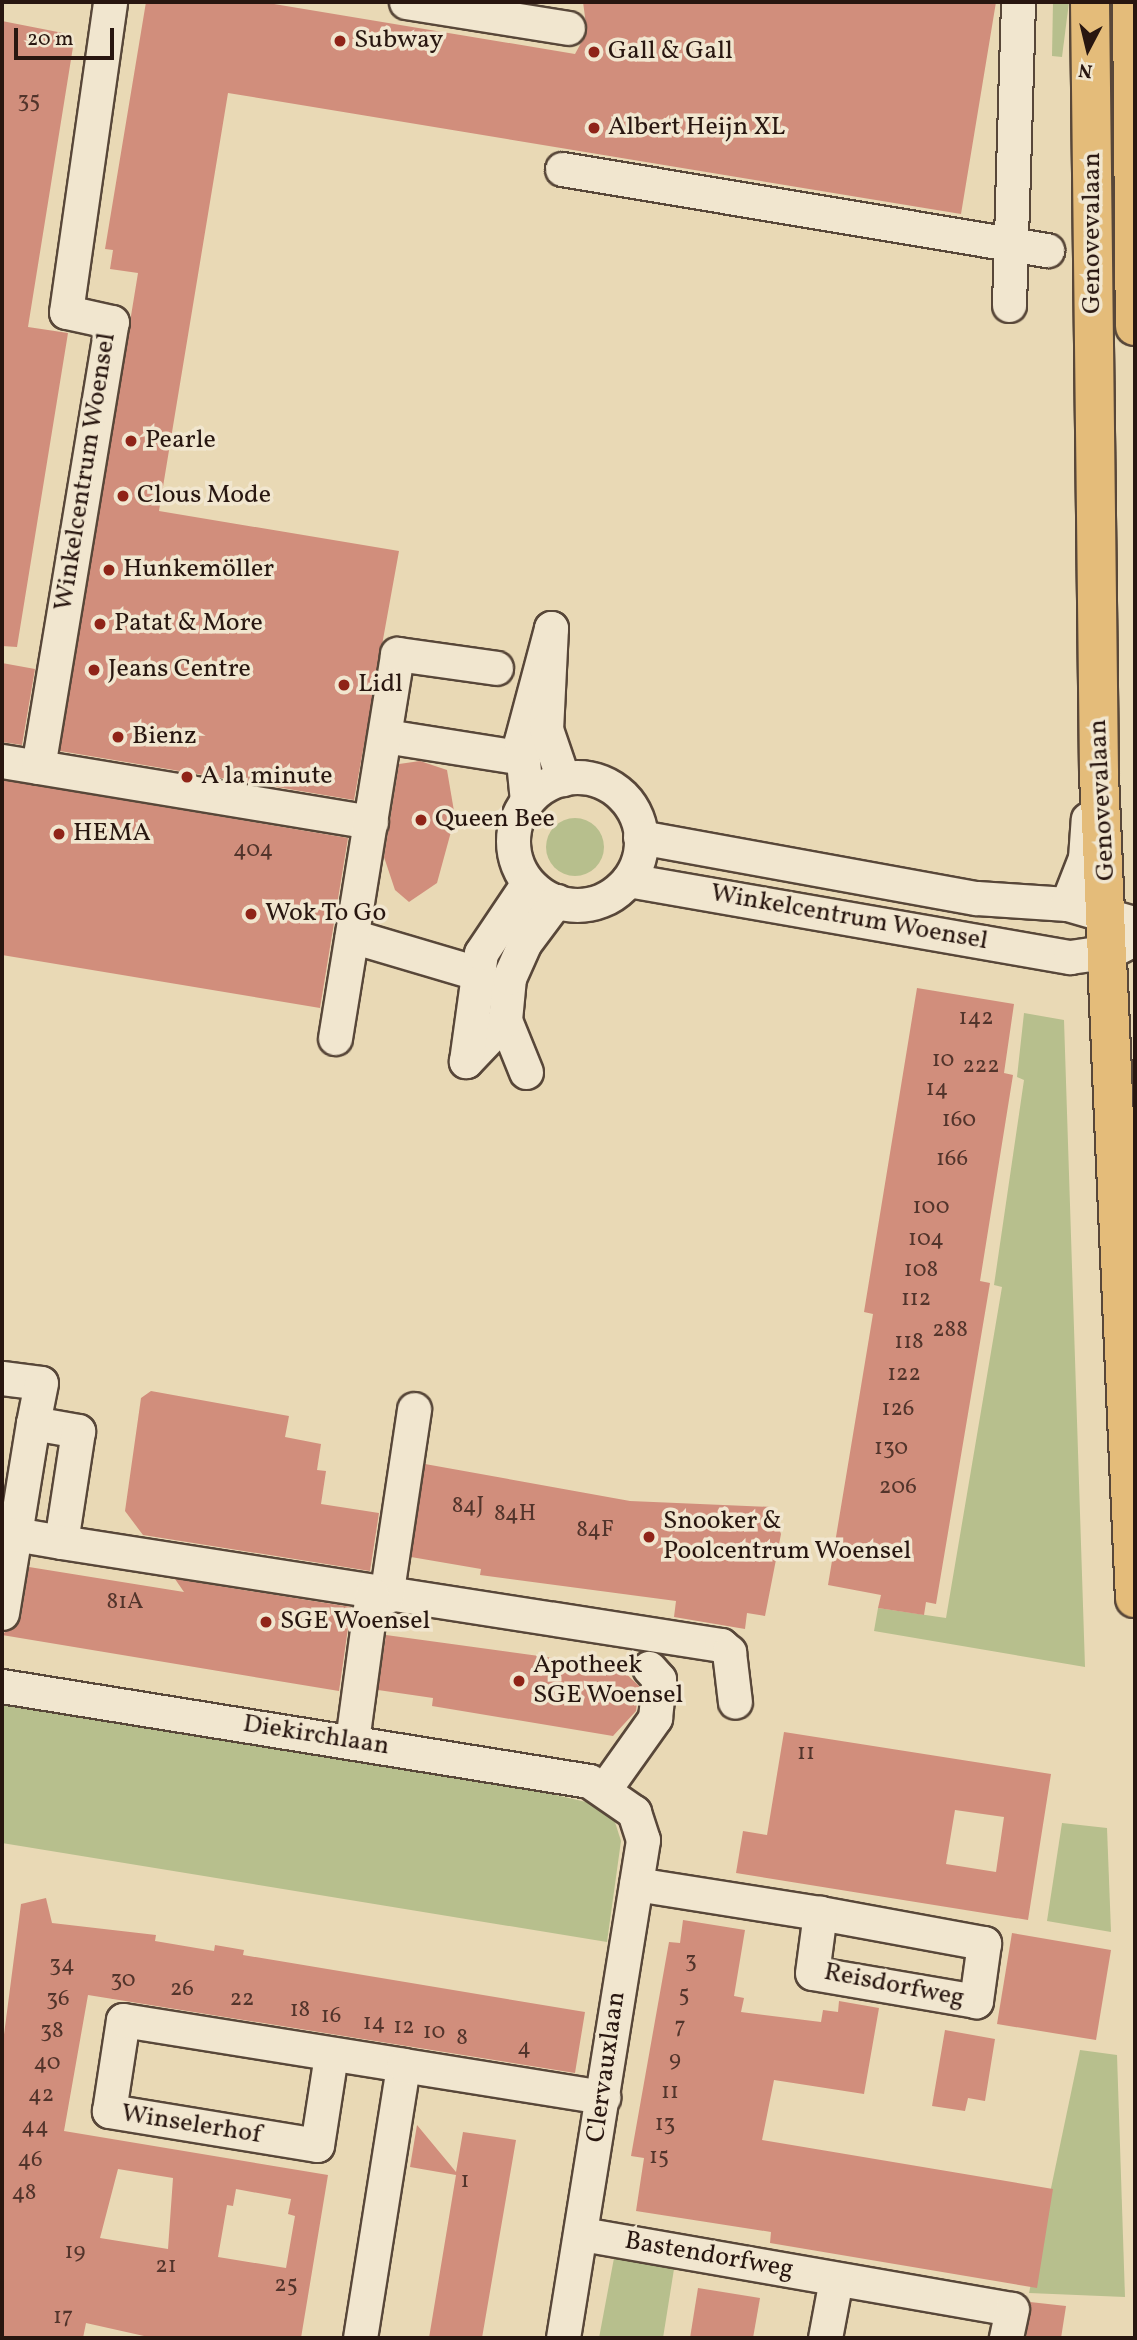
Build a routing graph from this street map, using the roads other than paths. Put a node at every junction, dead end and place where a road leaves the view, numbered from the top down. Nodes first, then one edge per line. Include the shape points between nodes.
1 (109, 2) edge
2 (406, 2) edge
3 (1018, 2) edge
4 (1090, 2) edge
5 (1132, 2) edge
6 (568, 28) dead end
7 (563, 170) dead end
8 (1011, 244) junction
9 (1047, 250) dead end
10 (1009, 305) dead end
11 (1135, 314) edge
12 (1135, 326) edge
13 (496, 668) dead end
14 (386, 736) junction
15 (511, 756) dead end
16 (2, 761) edge
17 (38, 767) junction
18 (1099, 775) junction
19 (564, 779) junction
20 (527, 801) junction
21 (371, 822) junction
22 (640, 837) junction
23 (628, 880) junction
24 (528, 883) junction
25 (556, 901) junction
26 (1067, 904) junction
27 (1123, 932) edge
28 (352, 936) junction
29 (1070, 957) junction
30 (470, 971) dead end
31 (1114, 1009) junction
32 (505, 1020) junction
33 (335, 1038) dead end
34 (526, 1072) dead end
35 (2, 1378) edge
36 (414, 1409) dead end
37 (33, 1423) junction
38 (15, 1534) junction
39 (61, 1542) junction
40 (379, 1596) junction
41 (1135, 1598) edge
42 (2, 1613) edge
43 (649, 1668) dead end
44 (2, 1686) edge
45 (735, 1702) dead end
46 (352, 1741) junction
47 (615, 1794) junction
48 (636, 1884) junction
49 (820, 1913) junction
50 (331, 2055) junction
51 (403, 2066) junction
52 (603, 2097) junction
53 (582, 2234) junction
54 (836, 2279) junction
55 (360, 2338) edge
56 (564, 2338) edge
57 (825, 2338) edge
58 (1006, 2338) edge

1 - 17 street, Winkelcentrum Woensel via 66,312 112,322
2 - 6 street
3 - 8 street
4 - 18 main road, Genovevalaan
5 - 11 main road, Genovevalaan
7 - 8 street
8 - 9 street
8 - 10 street
11 - 12 main road, Genovevalaan
13 - 14 street via 397,653
14 - 15 street
14 - 21 street
16 - 17 street
17 - 21 street
18 - 26 street via 1085,858
18 - 27 main road, Genovevalaan
19 - 20 street
19 - 20 street via 546,729 551,628 521,741
19 - 22 street via 600,781 615,790 628,803
20 - 24 street via 513,833
21 - 28 street
22 - 23 street
22 - 26 street, Winkelcentrum Woensel via 977,898
23 - 25 street via 587,904
23 - 29 street, Winkelcentrum Woensel
24 - 25 street
24 - 32 street via 481,953 466,1061
25 - 32 street via 514,959
26 - 27 street, Winkelcentrum Woensel
27 - 29 street, Winkelcentrum Woensel
27 - 31 main road, Genovevalaan
28 - 30 street
28 - 33 street
29 - 31 street
31 - 41 main road, Genovevalaan
32 - 34 street
35 - 37 street via 41,1383
36 - 40 street
37 - 38 street
37 - 39 street via 78,1430
38 - 39 street
38 - 42 street
39 - 40 street
40 - 45 street via 721,1646 729,1652
40 - 46 street
43 - 47 street via 659,1679 655,1718
44 - 46 street, Diekirchlaan
46 - 47 street, Diekirchlaan
47 - 48 street, Clervauxlaan via 643,1840
48 - 49 street, Reisdorfweg
48 - 52 street, Clervauxlaan
49 - 49 street, Reisdorfweg via 984,1943 976,2001 812,1973
50 - 50 street, Winselerhof via 123,2020 109,2111 317,2145
50 - 51 street, Winselerhof
51 - 52 street, Winselerhof
51 - 55 street
52 - 53 street, Clervauxlaan
53 - 54 street, Bastendorfweg
53 - 56 street, Clervauxlaan
54 - 57 street
54 - 58 street, Bastendorfweg via 1012,2309

